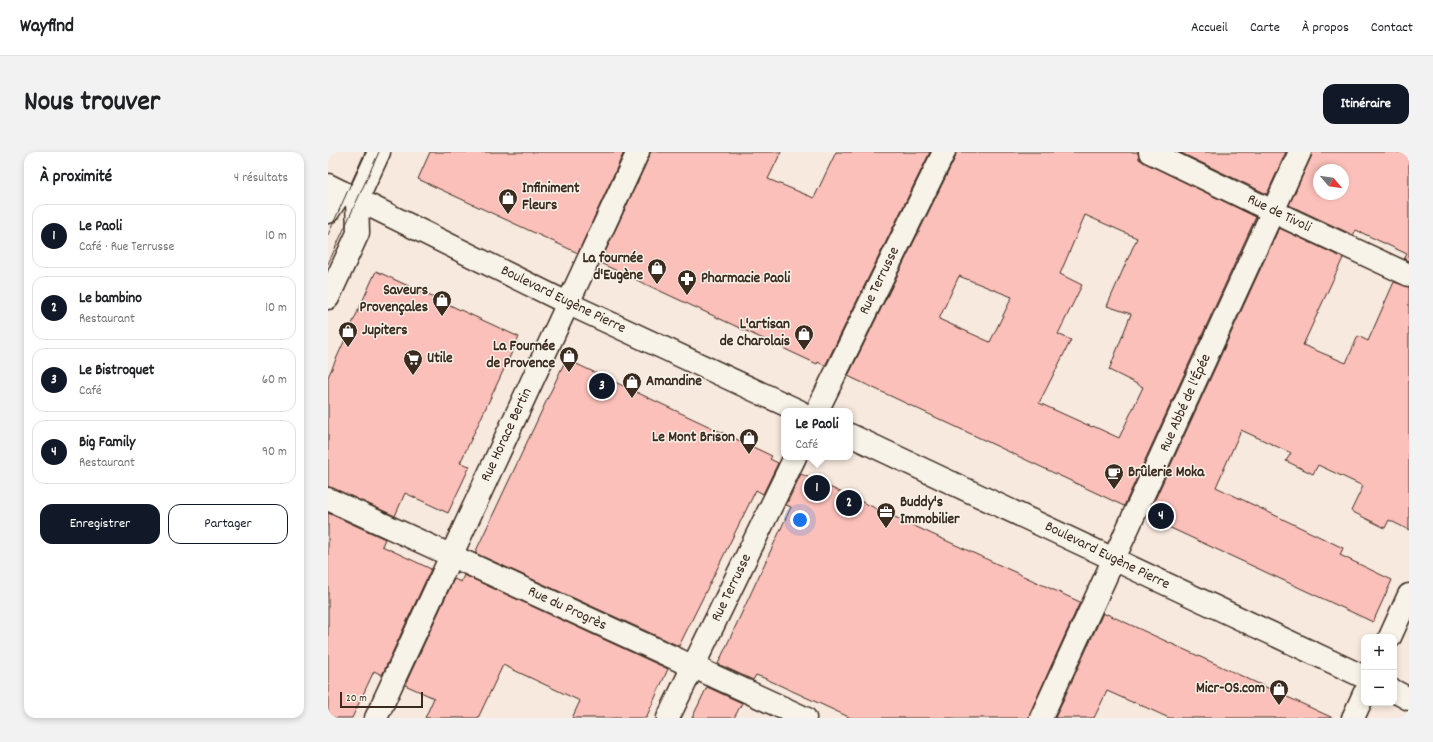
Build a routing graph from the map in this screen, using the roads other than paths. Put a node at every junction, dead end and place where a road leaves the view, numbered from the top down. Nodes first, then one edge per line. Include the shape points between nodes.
1 (379, 152) edge
2 (638, 152) edge
3 (944, 152) edge
4 (1150, 152) edge
5 (1300, 152) edge
6 (342, 192) edge
7 (1273, 211) junction
8 (328, 212) edge
9 (1409, 275) edge
10 (328, 298) edge
11 (567, 303) junction
12 (793, 408) edge
13 (817, 408) edge
14 (853, 436) edge
15 (794, 460) edge
16 (328, 499) edge
17 (451, 556) junction
18 (1114, 560) junction
19 (1409, 595) edge
20 (1391, 634) edge
21 (693, 667) junction
22 (1361, 676) edge
23 (1397, 693) edge
24 (1409, 698) edge
25 (1361, 701) edge
26 (376, 718) edge
27 (668, 718) edge
28 (805, 718) edge
29 (1041, 718) edge
30 (1353, 718) edge

1 - 6 street
2 - 11 street, Rue Horace Bertin
3 - 13 street, Rue Terrusse
4 - 7 street, Rue de Tivoli
5 - 7 street, Rue Abbé de l'Épée
6 - 8 street
6 - 10 street via 358,232
6 - 11 street, Boulevard Eugène Pierre
7 - 9 street, Rue de Tivoli
7 - 18 street, Rue Abbé de l'Épée
11 - 12 street, Boulevard Eugène Pierre
11 - 17 street, Rue Horace Bertin
14 - 18 street, Boulevard Eugène Pierre
15 - 21 street, Rue Terrusse
16 - 17 street, Rue du Progrès
17 - 21 street, Rue du Progrès
17 - 26 street, Rue Horace Bertin
18 - 22 street, Boulevard Eugène Pierre
18 - 29 street, Rue Abbé de l'Épée
19 - 20 street
21 - 27 street, Rue Terrusse
21 - 28 street, Rue du Progrès
23 - 24 street
25 - 30 street

